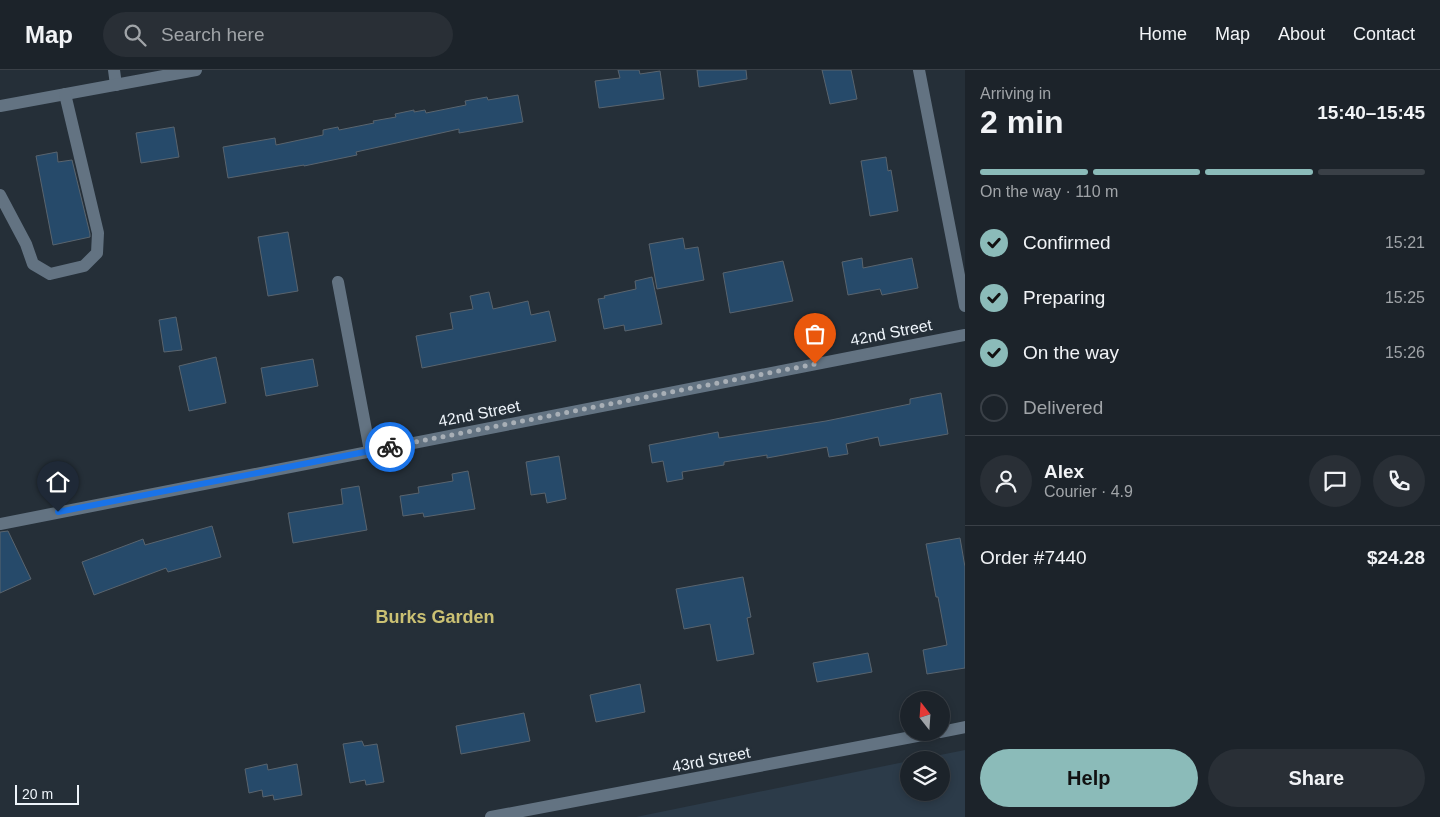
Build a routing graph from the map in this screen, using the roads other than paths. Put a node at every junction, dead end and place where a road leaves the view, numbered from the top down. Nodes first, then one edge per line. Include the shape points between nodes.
1 (114, 70) edge
2 (196, 70) edge
3 (919, 70) edge
4 (116, 85) junction
5 (65, 94) junction
6 (0, 106) edge
7 (0, 195) edge
8 (338, 282) dead end
9 (965, 306) edge
10 (965, 335) edge
11 (370, 451) junction
12 (0, 524) edge
13 (965, 727) edge
14 (950, 730) edge
15 (900, 739) edge
16 (491, 817) edge

1 - 4 street
2 - 4 street
3 - 9 street
4 - 5 street
5 - 6 street
5 - 7 street via 98,232 97,253 84,266 50,274 33,264
8 - 11 street
10 - 11 street, 42nd Street
11 - 12 street, 42nd Street
13 - 14 street, 43rd Street
15 - 16 street, 43rd Street

